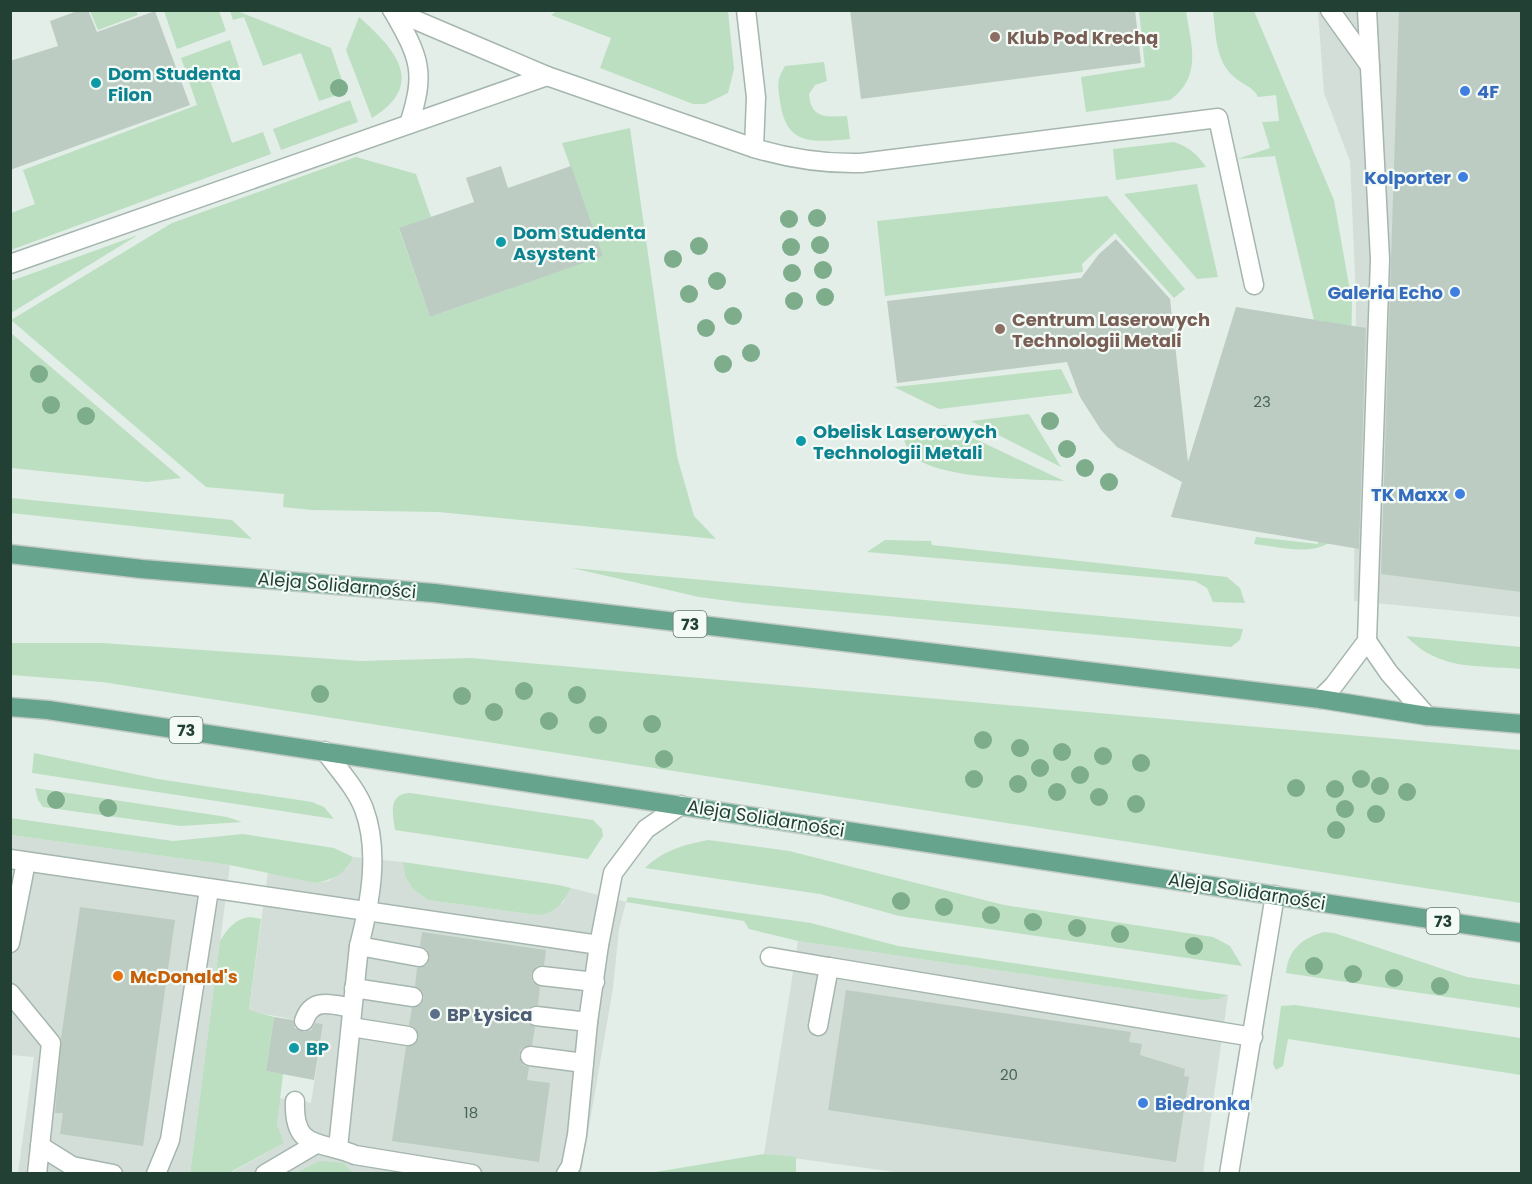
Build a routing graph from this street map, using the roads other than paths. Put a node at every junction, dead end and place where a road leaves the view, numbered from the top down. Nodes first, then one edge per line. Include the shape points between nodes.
1 (746, 10) edge
2 (1330, 10) edge
3 (1367, 10) edge
4 (393, 11) edge
5 (1370, 66) junction
6 (547, 76) junction
7 (409, 124) junction
8 (754, 148) junction
9 (10, 264) edge
10 (1254, 285) dead end
11 (10, 554) edge
12 (1367, 640) junction
13 (1320, 699) junction
14 (10, 707) edge
15 (1427, 716) junction
16 (1521, 724) edge
17 (325, 751) junction
18 (681, 805) junction
19 (18, 861) edge
20 (209, 890) junction
21 (1275, 895) junction
22 (368, 912) junction
23 (1521, 933) edge
24 (10, 943) edge
25 (599, 945) junction
26 (359, 946) junction
27 (419, 957) dead end
28 (770, 957) dead end
29 (829, 967) junction
30 (542, 976) dead end
31 (595, 982) junction
32 (354, 988) junction
33 (10, 993) edge
34 (413, 997) dead end
35 (352, 1008) junction
36 (536, 1016) dead end
37 (304, 1021) dead end
38 (588, 1022) junction
39 (818, 1026) dead end
40 (351, 1027) junction
41 (408, 1036) dead end
42 (1253, 1037) junction
43 (530, 1056) dead end
44 (584, 1063) junction
45 (295, 1101) dead end
46 (316, 1144) junction
47 (40, 1146) junction
48 (338, 1148) junction
49 (355, 1155) junction
50 (157, 1171) edge
51 (37, 1173) edge
52 (113, 1173) edge
53 (140, 1173) edge
54 (265, 1173) edge
55 (365, 1173) edge
56 (472, 1173) edge
57 (566, 1173) edge
58 (1229, 1173) edge

1 - 8 lane via 756,97
2 - 5 lane
3 - 5 lane
4 - 6 lane
4 - 7 lane via 411,42 420,71
5 - 12 lane via 1380,259
6 - 7 lane
6 - 8 lane
7 - 9 lane
8 - 10 lane via 822,164 861,163 1218,118
11 - 13 main road, Aleja Solidarności / 73 via 434,593
12 - 13 lane
12 - 15 lane via 1389,673
13 - 15 main road, Aleja Solidarności / 73
14 - 17 main road, Aleja Solidarności / 73
15 - 16 main road, Aleja Solidarności / 73
17 - 18 main road, Aleja Solidarności / 73
17 - 22 lane via 363,807 371,834
18 - 21 main road, Aleja Solidarności / 73
18 - 25 lane via 646,829 614,873
19 - 20 lane
19 - 24 lane
20 - 22 lane
20 - 50 lane via 170,1140
21 - 23 main road, Aleja Solidarności / 73
21 - 42 lane
22 - 25 lane
22 - 26 lane
25 - 31 lane
26 - 27 lane
26 - 32 lane
28 - 29 lane
29 - 39 lane
29 - 42 lane
30 - 31 lane
31 - 38 lane
32 - 34 lane
32 - 35 lane
33 - 47 lane via 51,1043
35 - 37 lane via 315,1004
35 - 40 lane
36 - 38 lane
38 - 44 lane
40 - 41 lane
40 - 48 lane
42 - 58 lane
43 - 44 lane
44 - 57 lane via 577,1135
45 - 46 lane via 294,1122 303,1136
46 - 48 lane
46 - 54 lane
47 - 51 lane
47 - 52 lane via 72,1166
48 - 49 lane
49 - 55 lane
49 - 56 lane
50 - 53 lane

